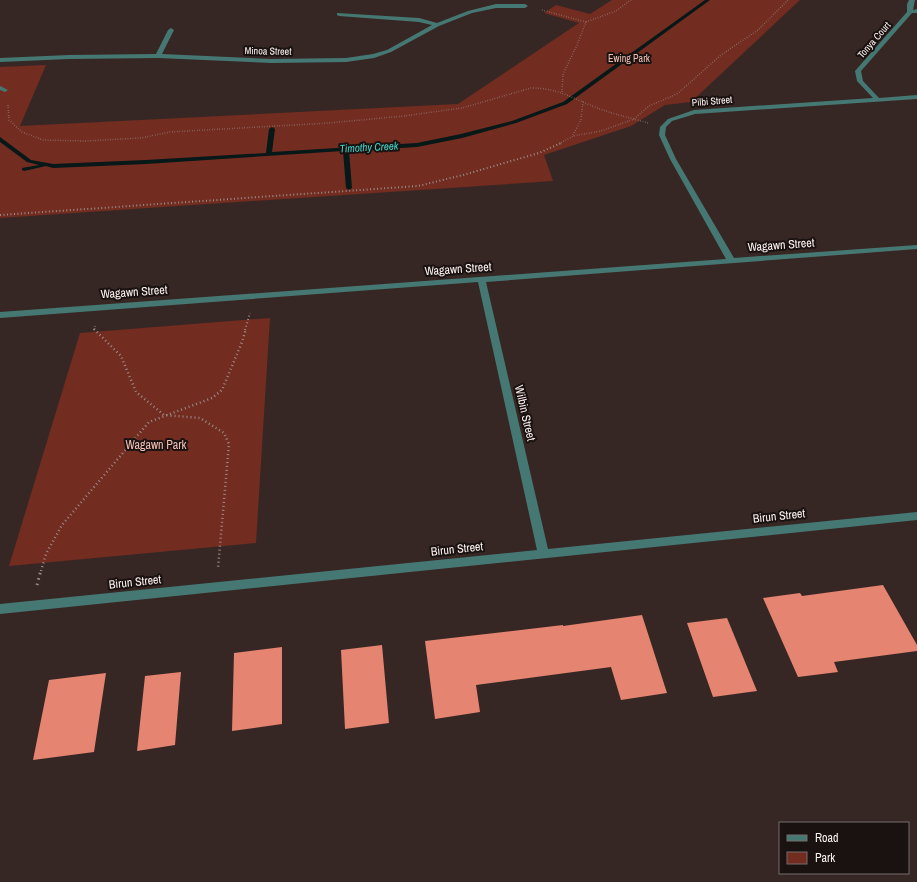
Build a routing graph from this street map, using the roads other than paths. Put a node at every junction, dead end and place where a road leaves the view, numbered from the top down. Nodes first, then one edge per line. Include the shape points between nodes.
1 (912, 0) edge
2 (525, 6) road end
3 (917, 11) edge
4 (910, 12) junction
5 (339, 14) dead end
6 (437, 25) junction
7 (171, 30) dead end
8 (158, 56) junction
9 (0, 60) edge
10 (917, 97) edge
11 (877, 99) junction
12 (917, 247) edge
13 (731, 260) junction
14 (481, 279) junction
15 (0, 315) edge
16 (917, 516) edge
17 (543, 553) junction
18 (0, 609) edge

1 - 4 street
2 - 6 street, Minoa Street via 496,6 452,18
3 - 4 street
4 - 11 street, Tonya Court via 858,71 860,81
5 - 6 street via 419,20
6 - 8 street, Minoa Street via 389,51 346,60 272,61
7 - 8 street
8 - 9 street, Minoa Street
10 - 11 street, Pilbi Street
11 - 13 street, Pilbi Street via 694,112 670,120 663,127 662,135 673,159
12 - 13 street, Wagawn Street
13 - 14 street, Wagawn Street
14 - 15 street, Wagawn Street
14 - 17 street, Wilbin Street
16 - 17 street, Birun Street
17 - 18 street, Birun Street

